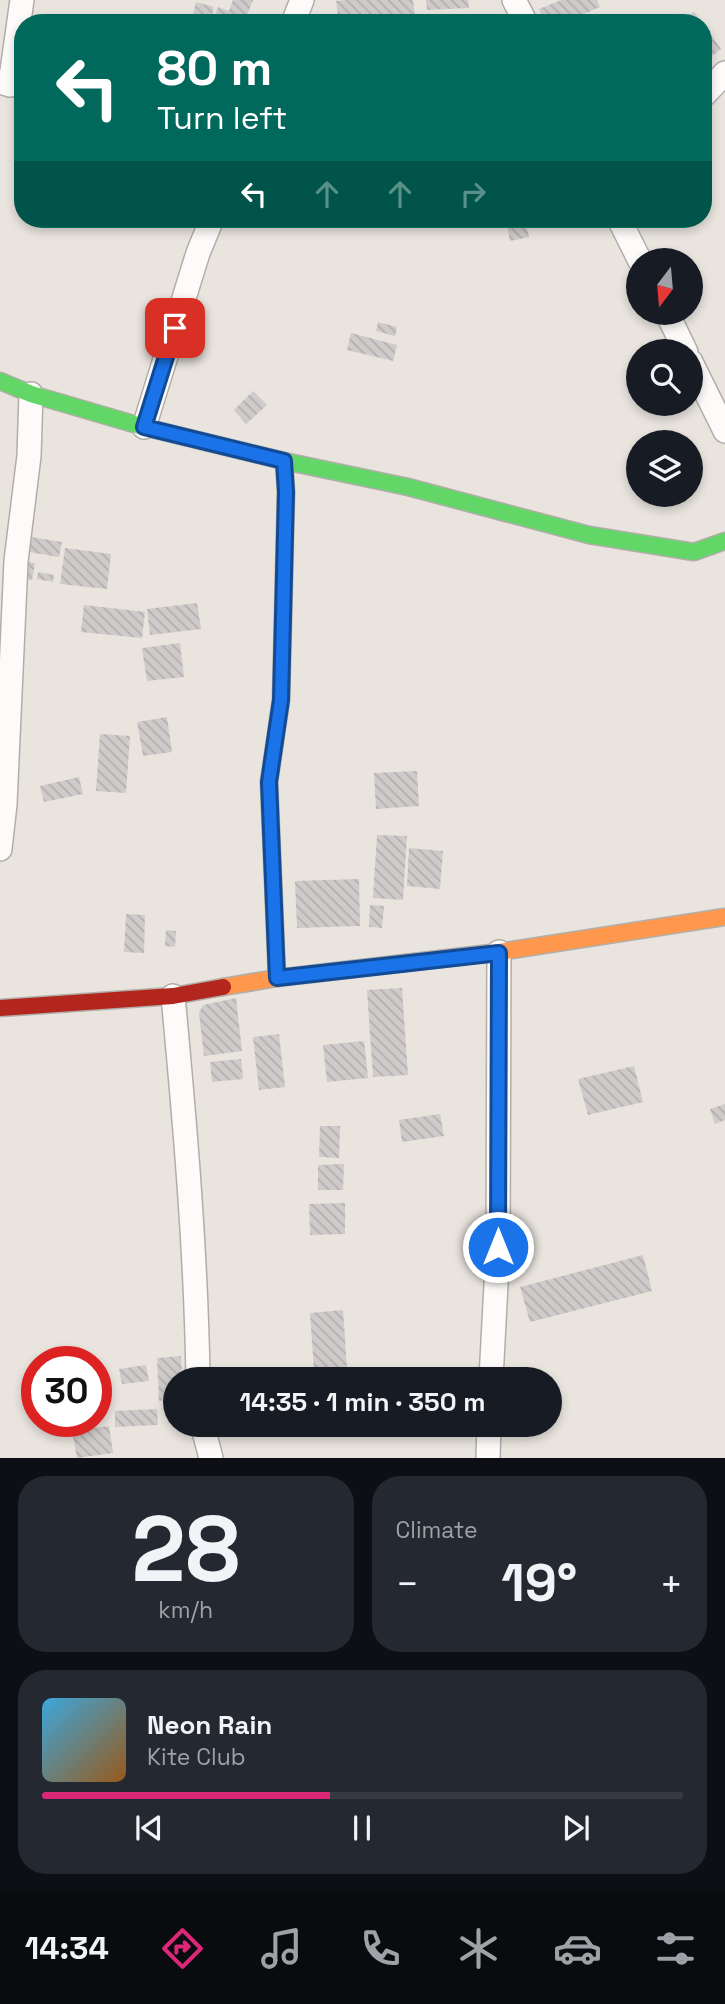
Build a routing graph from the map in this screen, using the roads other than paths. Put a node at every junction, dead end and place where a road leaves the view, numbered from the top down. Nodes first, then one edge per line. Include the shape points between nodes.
1 (14, 57) edge
2 (725, 73) edge
3 (0, 82) edge
4 (712, 87) edge
5 (208, 228) edge
6 (624, 228) edge
7 (634, 248) edge
8 (0, 381) edge
9 (703, 386) edge
10 (31, 394) junction
11 (144, 427) junction
12 (725, 431) edge
13 (284, 461) junction
14 (725, 541) edge
15 (0, 849) edge
16 (725, 918) edge
17 (499, 953) junction
18 (277, 978) junction
19 (173, 996) junction
20 (0, 1006) edge
21 (198, 1367) edge
22 (492, 1367) edge
23 (206, 1437) edge
24 (489, 1437) edge
25 (212, 1458) edge
26 (488, 1458) edge

1 - 3 street via 10,85
2 - 4 street
5 - 11 street
6 - 7 street
8 - 10 street
9 - 12 street
10 - 11 street
10 - 15 street via 29,456 16,561
11 - 13 street
13 - 14 street via 408,487 602,537 694,552
13 - 18 street via 281,700 269,782
16 - 17 street
17 - 18 street
17 - 22 street via 498,1247
18 - 19 street
19 - 20 street
19 - 21 street via 190,1174
23 - 25 street
24 - 26 street

